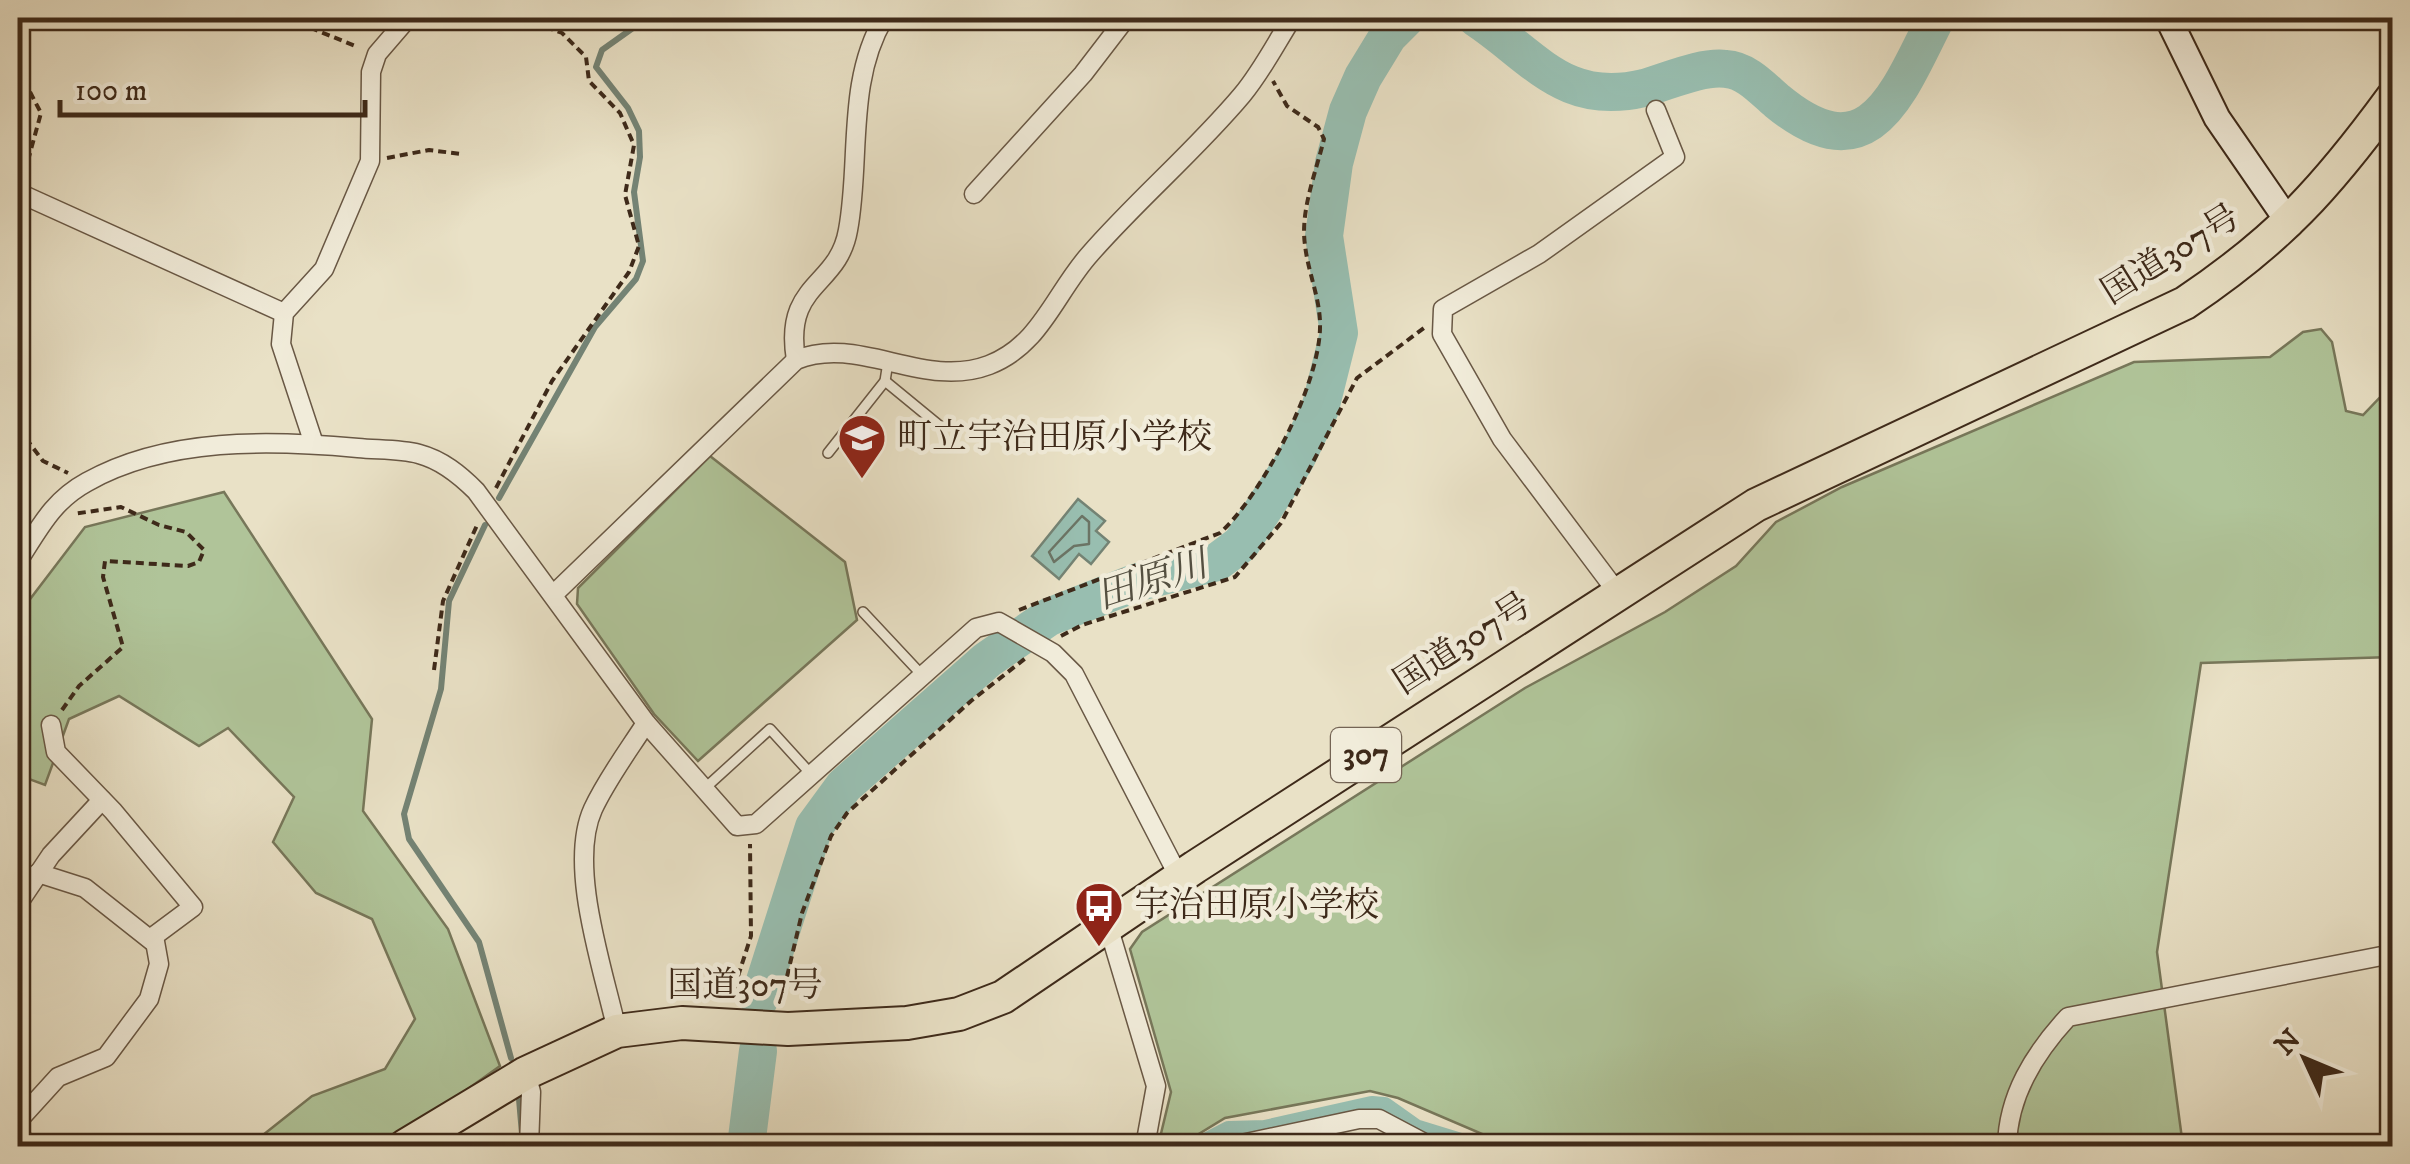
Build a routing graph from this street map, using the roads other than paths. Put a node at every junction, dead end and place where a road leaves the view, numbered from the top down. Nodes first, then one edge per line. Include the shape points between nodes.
1 (408, 18) edge
2 (884, 18) edge
3 (1126, 18) edge
4 (1292, 18) edge
5 (2168, 18) edge
6 (2392, 101) edge
7 (1656, 110) dead end
8 (19, 193) edge
9 (974, 194) dead end
10 (2290, 224) junction
11 (284, 314) junction
12 (796, 360) junction
13 (887, 372) junction
14 (941, 427) dead end
15 (314, 444) junction
16 (828, 453) dead end
17 (18, 561) edge
18 (1617, 592) junction
19 (554, 594) junction
20 (864, 612) dead end
21 (922, 674) junction
22 (646, 723) junction
23 (51, 725) road end
24 (810, 773) junction
25 (704, 790) junction
26 (102, 800) junction
27 (38, 873) junction
28 (1179, 877) junction
29 (18, 904) edge
30 (1109, 929) junction
31 (152, 941) junction
32 (2392, 954) edge
33 (617, 1031) junction
34 (526, 1073) junction
35 (18, 1121) edge
36 (18, 1138) edge
37 (35, 1146) edge
38 (406, 1146) edge
39 (528, 1146) edge
40 (1145, 1146) edge
41 (1232, 1146) edge
42 (1430, 1146) edge
43 (2007, 1146) edge

1 - 11 street via 376,54 371,72 370,161 324,269
2 - 12 street via 862,83 848,230 842,249 796,308
3 - 9 street
4 - 13 street via 1244,93 1086,257 1038,331 988,366
5 - 10 street via 2217,118
6 - 10 highway, 国道307号 / 307
7 - 18 street via 1675,157 1539,254 1443,309 1442,334 1502,440
8 - 11 street
10 - 18 highway, 国道307号 / 307 via 2184,303 1816,474
11 - 15 street via 281,344
12 - 13 street via 834,350
12 - 19 street
13 - 14 lane
13 - 16 lane
15 - 17 street via 220,444 114,470 48,509
15 - 19 street via 418,453 463,478
18 - 28 highway, 国道307号 / 307
19 - 22 street
20 - 21 lane
21 - 24 street
21 - 28 street via 980,625 1008,626 1065,664
22 - 25 street
22 - 33 street via 592,810 584,849
23 - 26 street via 56,752
24 - 25 street via 750,826 730,822
24 - 25 lane via 770,729
26 - 27 street
26 - 31 street via 193,908 160,928
27 - 29 street
27 - 31 street via 85,888
28 - 30 highway, 国道307号 / 307
30 - 33 highway, 国道307号 / 307 via 1022,987 959,1014 908,1023 776,1028 682,1022
30 - 40 street via 1156,1086
31 - 35 street via 156,987 139,1014 106,1057 58,1077
32 - 43 street via 2068,1017 2012,1102
33 - 34 highway, 国道307号 / 307
34 - 38 highway, 国道307号 / 307
34 - 39 street
36 - 37 street
41 - 42 street via 1359,1118 1379,1119

